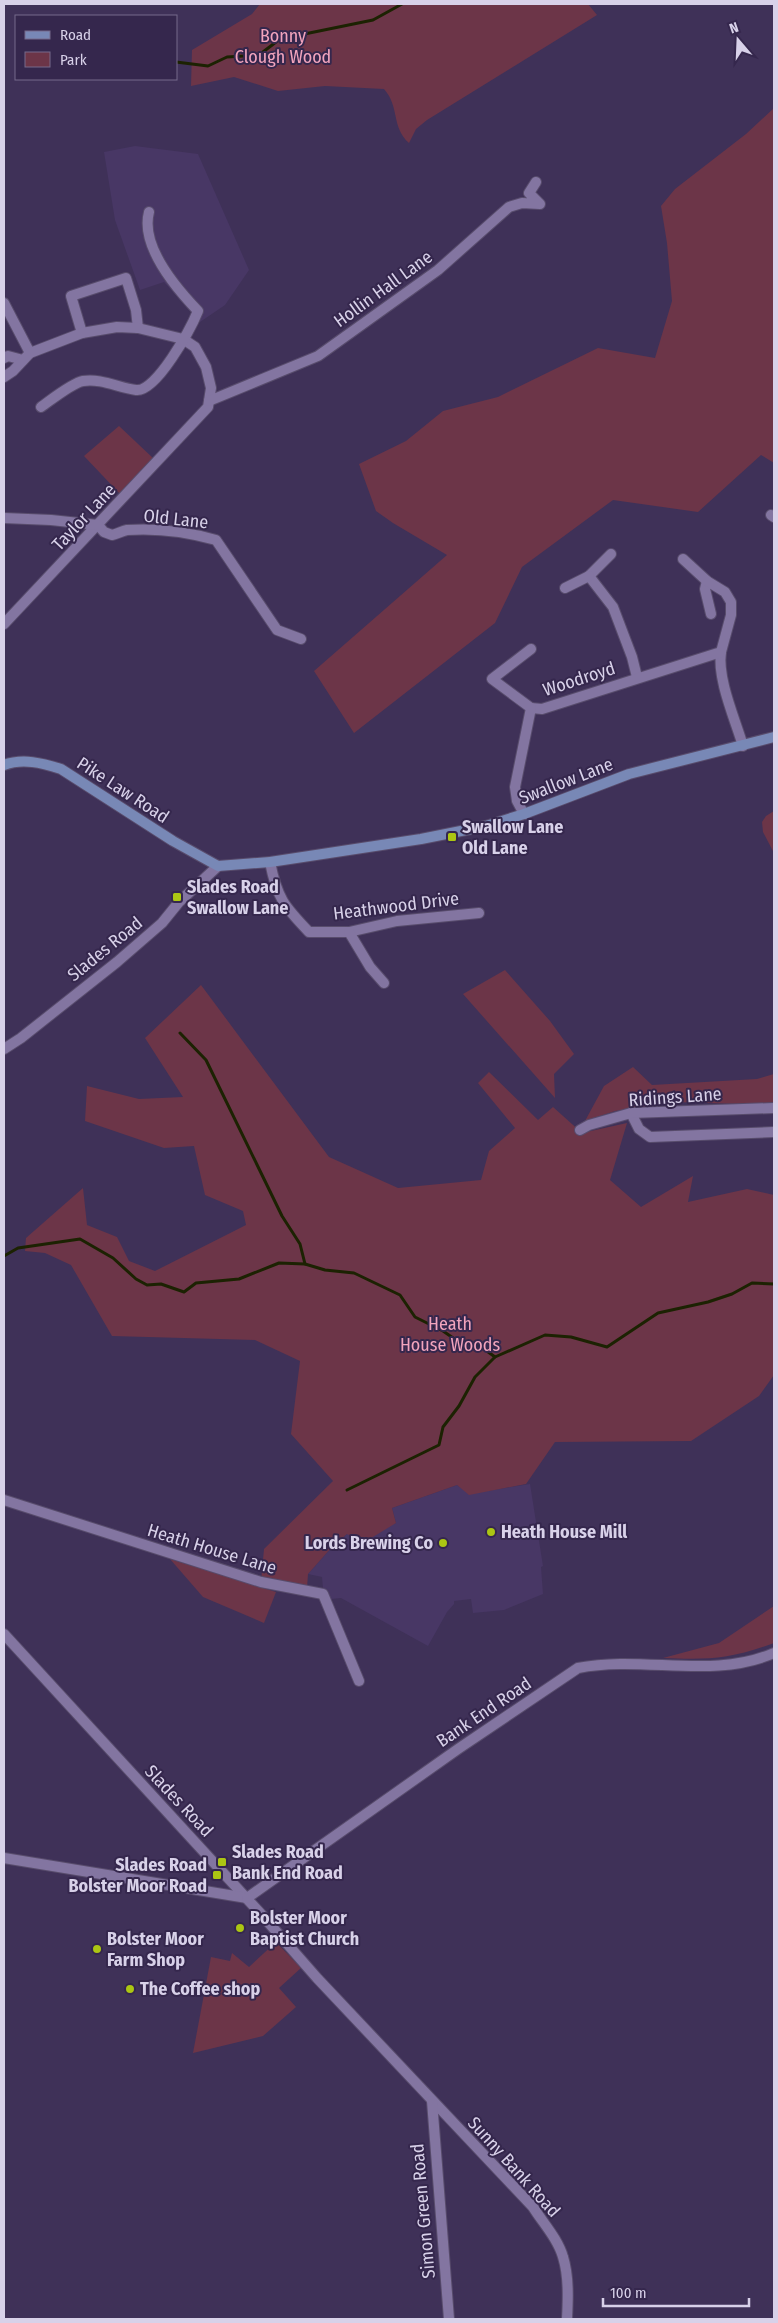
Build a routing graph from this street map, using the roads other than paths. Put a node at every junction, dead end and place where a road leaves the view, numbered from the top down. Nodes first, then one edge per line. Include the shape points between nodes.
1 (536, 182) dead end
2 (149, 212) dead end
3 (4, 303) edge
4 (138, 328) junction
5 (82, 333) junction
6 (183, 339) junction
7 (27, 356) junction
8 (4, 358) edge
9 (4, 377) edge
10 (209, 401) junction
11 (41, 407) dead end
12 (4, 518) edge
13 (98, 526) junction
14 (611, 554) dead end
15 (683, 559) dead end
16 (589, 576) junction
17 (707, 581) junction
18 (565, 588) dead end
19 (711, 614) dead end
20 (4, 624) edge
21 (301, 639) dead end
22 (531, 649) dead end
23 (720, 652) junction
24 (637, 677) junction
25 (531, 708) junction
26 (774, 737) edge
27 (743, 746) junction
28 (4, 765) edge
29 (524, 814) junction
30 (270, 862) junction
31 (218, 866) junction
32 (479, 913) dead end
33 (349, 932) junction
34 (384, 983) dead end
35 (4, 1048) edge
36 (774, 1108) edge
37 (631, 1113) junction
38 (580, 1130) dead end
39 (774, 1132) edge
40 (4, 1500) edge
41 (4, 1634) edge
42 (774, 1653) edge
43 (359, 1681) dead end
44 (4, 1858) edge
45 (247, 1898) junction
46 (432, 2101) junction
47 (449, 2319) edge
48 (567, 2319) edge

1 - 10 street, Hollin Hall Lane via 529,193 540,204 508,206 438,270 318,356
2 - 6 street via 146,223 149,240 185,297 198,311
3 - 7 street
4 - 5 street via 117,327
4 - 5 street via 126,278 71,296
4 - 6 street
5 - 7 street
6 - 10 street via 195,347 206,367 211,388
6 - 11 street via 165,368 145,389 82,381
7 - 8 street
7 - 9 street
10 - 13 street, Taylor Lane via 208,407
12 - 13 street, Old Lane
13 - 20 street, Taylor Lane
13 - 21 street, Old Lane via 112,535 126,530 160,531 192,533 216,540 277,630
14 - 16 street
15 - 17 street
16 - 18 street
16 - 24 street, Woodroyd via 613,607
17 - 19 street via 705,589
17 - 23 street via 725,592 730,602 731,614
22 - 25 street, Woodroyd via 492,679
23 - 24 street, Woodroyd
23 - 27 street via 722,674
24 - 25 street, Woodroyd via 542,708
25 - 29 street, Woodroyd via 515,787 517,801
26 - 27 street, Swallow Lane
27 - 29 street, Swallow Lane via 629,774
28 - 31 street, Pike Law Road via 40,762 61,769
29 - 30 street, Swallow Lane via 486,826 421,839
30 - 31 street, Swallow Lane
30 - 33 street, Heathwood Drive via 275,888 285,908 309,932
31 - 35 street, Slades Road via 162,923 117,962
32 - 33 street, Heathwood Drive via 397,921
33 - 34 street
36 - 37 street, Ridings Lane
37 - 38 street, Ridings Lane
37 - 39 street via 639,1129 650,1137
40 - 43 street, Heath House Lane via 252,1580 323,1594
41 - 45 street, Slades Road
42 - 45 street, Bank End Road via 708,1668 635,1663 578,1668
44 - 45 street
45 - 46 street, Slades Road
46 - 47 street, Simon Green Road
46 - 48 street, Sunny Bank Road via 533,2207 552,2235 563,2257 568,2295

